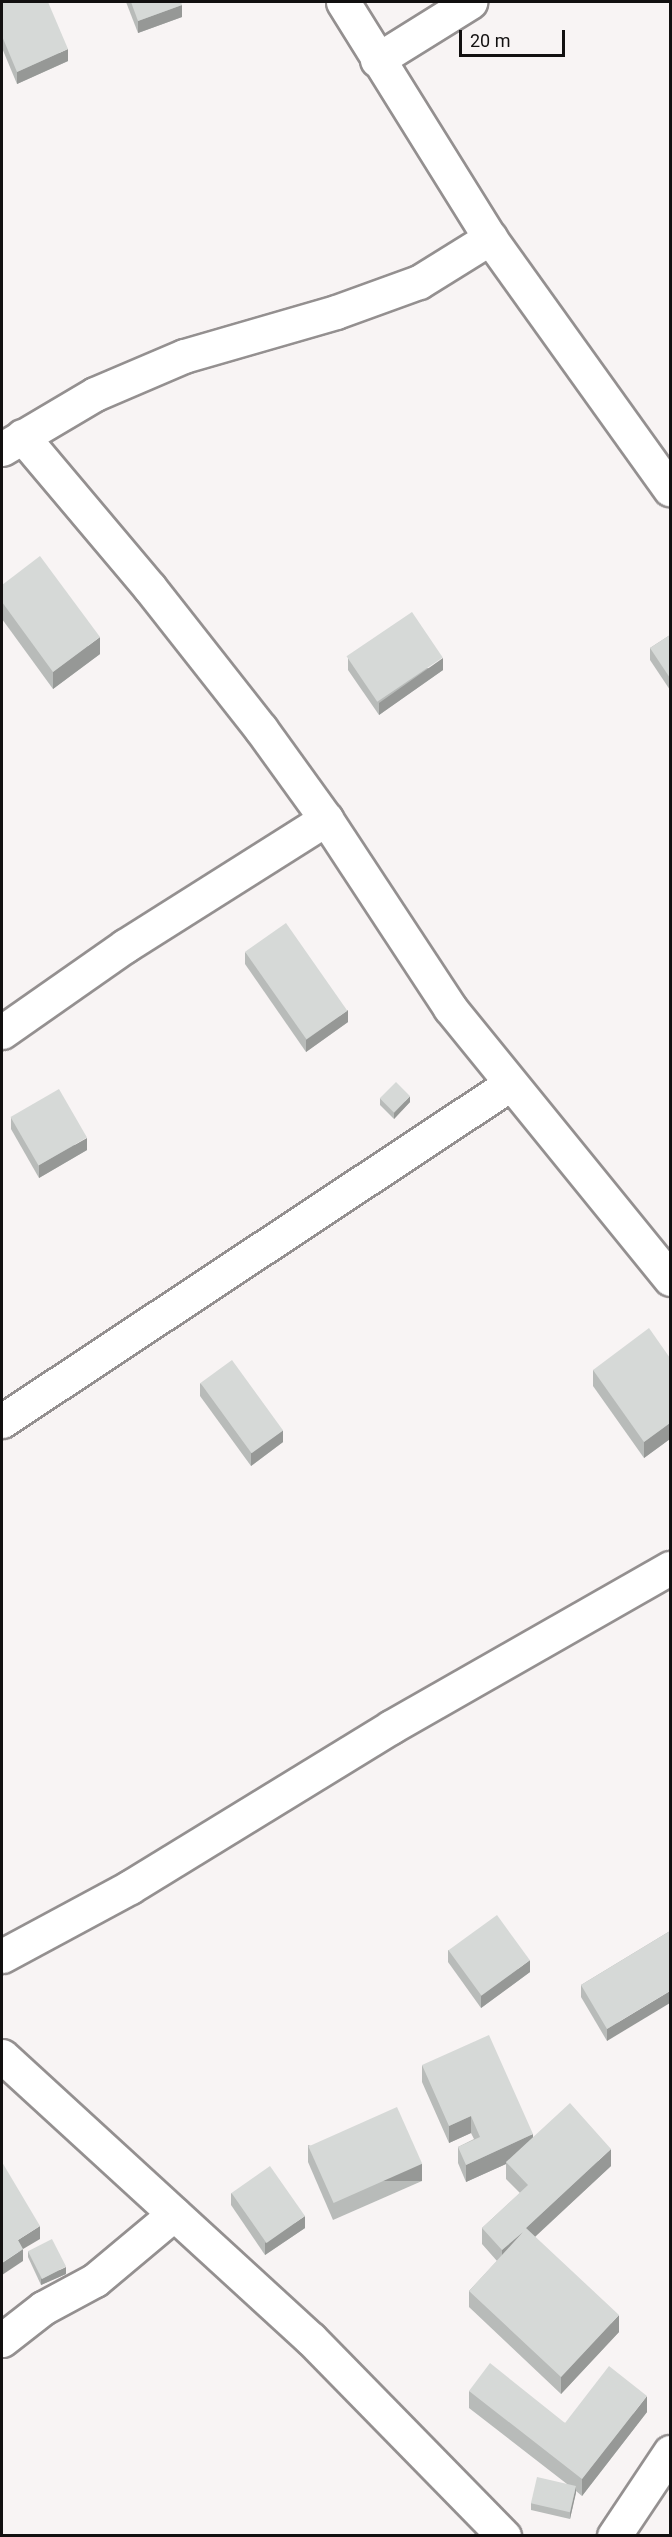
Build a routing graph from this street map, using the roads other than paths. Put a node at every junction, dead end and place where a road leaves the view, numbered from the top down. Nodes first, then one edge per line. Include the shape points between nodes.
1 (343, 2) edge
2 (470, 2) edge
3 (378, 60) junction
4 (490, 238) junction
5 (12, 442) edge
6 (670, 489) edge
7 (326, 819) junction
8 (2, 1032) edge
9 (510, 1084) junction
10 (670, 1279) edge
11 (2, 1421) edge
12 (670, 1568) edge
13 (2, 1956) edge
14 (2, 2056) edge
15 (174, 2214) junction
16 (2, 2340) edge
17 (670, 2452) edge
18 (504, 2535) edge
19 (614, 2535) edge

1 - 3 street
2 - 3 street
3 - 4 street
4 - 5 street via 419,282 336,312 184,356 95,394
4 - 6 street
5 - 7 street via 150,588
7 - 8 street via 125,946
7 - 9 street via 450,1008
9 - 10 street
9 - 11 street
12 - 13 street via 391,1727 130,1887
14 - 15 street
15 - 16 street via 95,2280 43,2308
15 - 18 street via 311,2339
17 - 19 street

